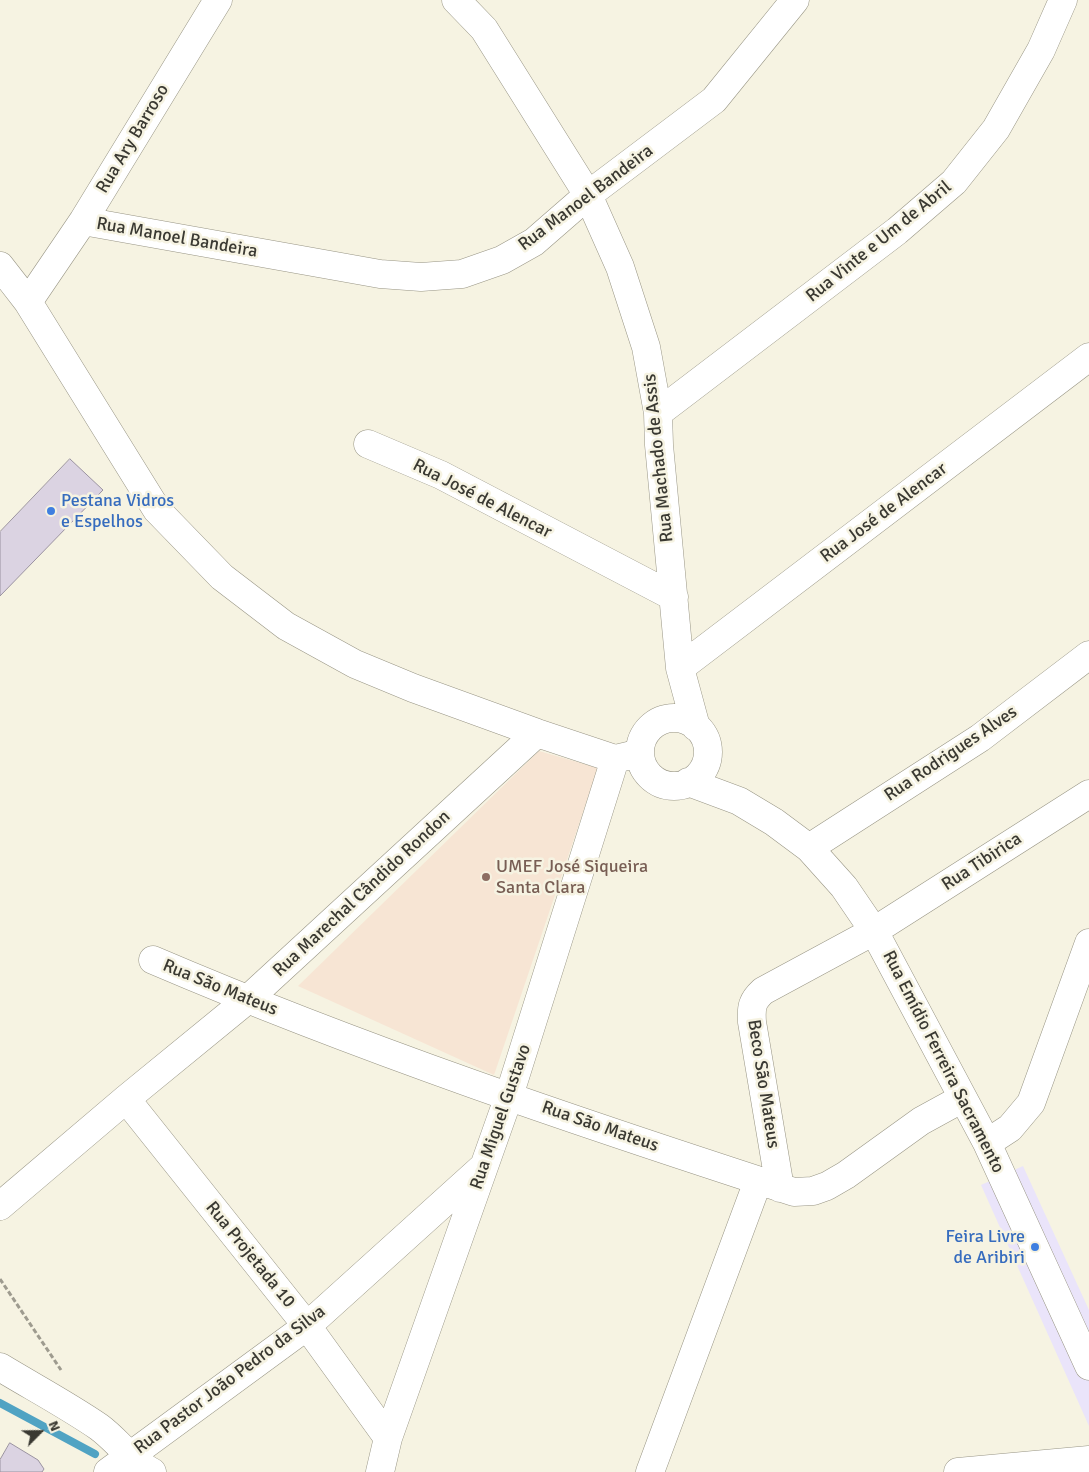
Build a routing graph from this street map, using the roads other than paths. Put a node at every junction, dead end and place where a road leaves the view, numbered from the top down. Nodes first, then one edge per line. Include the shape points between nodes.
1 (218, 0) edge
2 (795, 0) edge
3 (1063, 0) edge
4 (468, 4) edge
5 (588, 195) junction
6 (83, 221) junction
7 (0, 266) edge
8 (28, 302) junction
9 (1089, 357) edge
10 (658, 413) junction
11 (368, 444) dead end
12 (674, 597) junction
13 (1089, 656) edge
14 (680, 668) junction
15 (660, 721) junction
16 (537, 733) junction
17 (702, 739) junction
18 (627, 756) junction
19 (688, 782) junction
20 (1089, 794) edge
21 (739, 801) junction
22 (809, 848) junction
23 (874, 931) junction
24 (1089, 943) edge
25 (152, 960) dead end
26 (247, 1000) junction
27 (509, 1096) junction
28 (964, 1098) junction
29 (126, 1099) junction
30 (987, 1143) junction
31 (484, 1165) junction
32 (769, 1184) junction
33 (0, 1206) edge
34 (307, 1326) junction
35 (1089, 1366) edge
36 (0, 1367) edge
37 (388, 1438) junction
38 (129, 1455) junction
39 (1089, 1460) edge
40 (108, 1472) edge
41 (152, 1472) edge
42 (380, 1472) edge
43 (650, 1472) edge
44 (958, 1472) edge

1 - 6 street, Rua Ary Barroso
2 - 5 street, Rua Manoel Bandeira via 714,100
3 - 10 street, Rua Vinte e Um de Abril via 1041,50 996,129 954,182 897,230
4 - 5 street, Rua Machado de Assis
5 - 6 street, Rua Manoel Bandeira via 534,242 502,260 462,274 421,277 380,274
5 - 10 street, Rua Machado de Assis via 620,267 646,347
6 - 8 street, Rua Ary Barroso
7 - 8 street
8 - 16 street via 157,510 222,577 286,626 355,664
9 - 14 street, Rua José de Alencar
10 - 12 street, Rua Machado de Assis
11 - 12 street, Rua José de Alencar via 441,475
12 - 14 street, Rua Machado de Assis
13 - 22 street, Rua Rodrigues Alves via 980,738
14 - 15 street, Rua Machado de Assis
14 - 17 street, Rua Machado de Assis
15 - 17 street via 679,718
15 - 18 street
16 - 18 street
16 - 26 street, Rua Marechal Cândido Rondon
17 - 19 street via 702,769
17 - 21 street, Rua Emídio Ferreira Sacramento
18 - 19 street via 656,781 672,785
18 - 27 street, Rua Miguel Gustavo
19 - 21 street, Rua Emídio Ferreira Sacramento
20 - 23 street, Rua Tibirica
21 - 22 street, Rua Emídio Ferreira Sacramento
22 - 23 street, Rua Emídio Ferreira Sacramento via 844,887
23 - 28 street, Rua Emídio Ferreira Sacramento
23 - 32 street, Beco São Mateus via 763,991 751,1006
24 - 30 street via 1031,1103 1010,1128
25 - 26 street, Rua São Mateus
26 - 27 street, Rua São Mateus
26 - 29 street, Rua Marechal Cândido Rondon
27 - 31 street, Rua Miguel Gustavo
27 - 32 street, Rua São Mateus
28 - 30 street, Rua Emídio Ferreira Sacramento
28 - 32 street via 921,1121 827,1186 794,1192
29 - 33 street, Rua Marechal Cândido Rondon
29 - 34 street, Rua Projetada 10
30 - 35 street, Rua Emídio Ferreira Sacramento
31 - 34 street, Rua Pastor João Pedro da Silva
31 - 37 street, Rua Miguel Gustavo
32 - 43 street
34 - 37 street, Rua Projetada 10
34 - 38 street, Rua Pastor João Pedro da Silva
36 - 38 street via 99,1427
37 - 42 street, Rua Miguel Gustavo
38 - 40 street, Rua Pastor João Pedro da Silva
38 - 41 street
39 - 44 street

